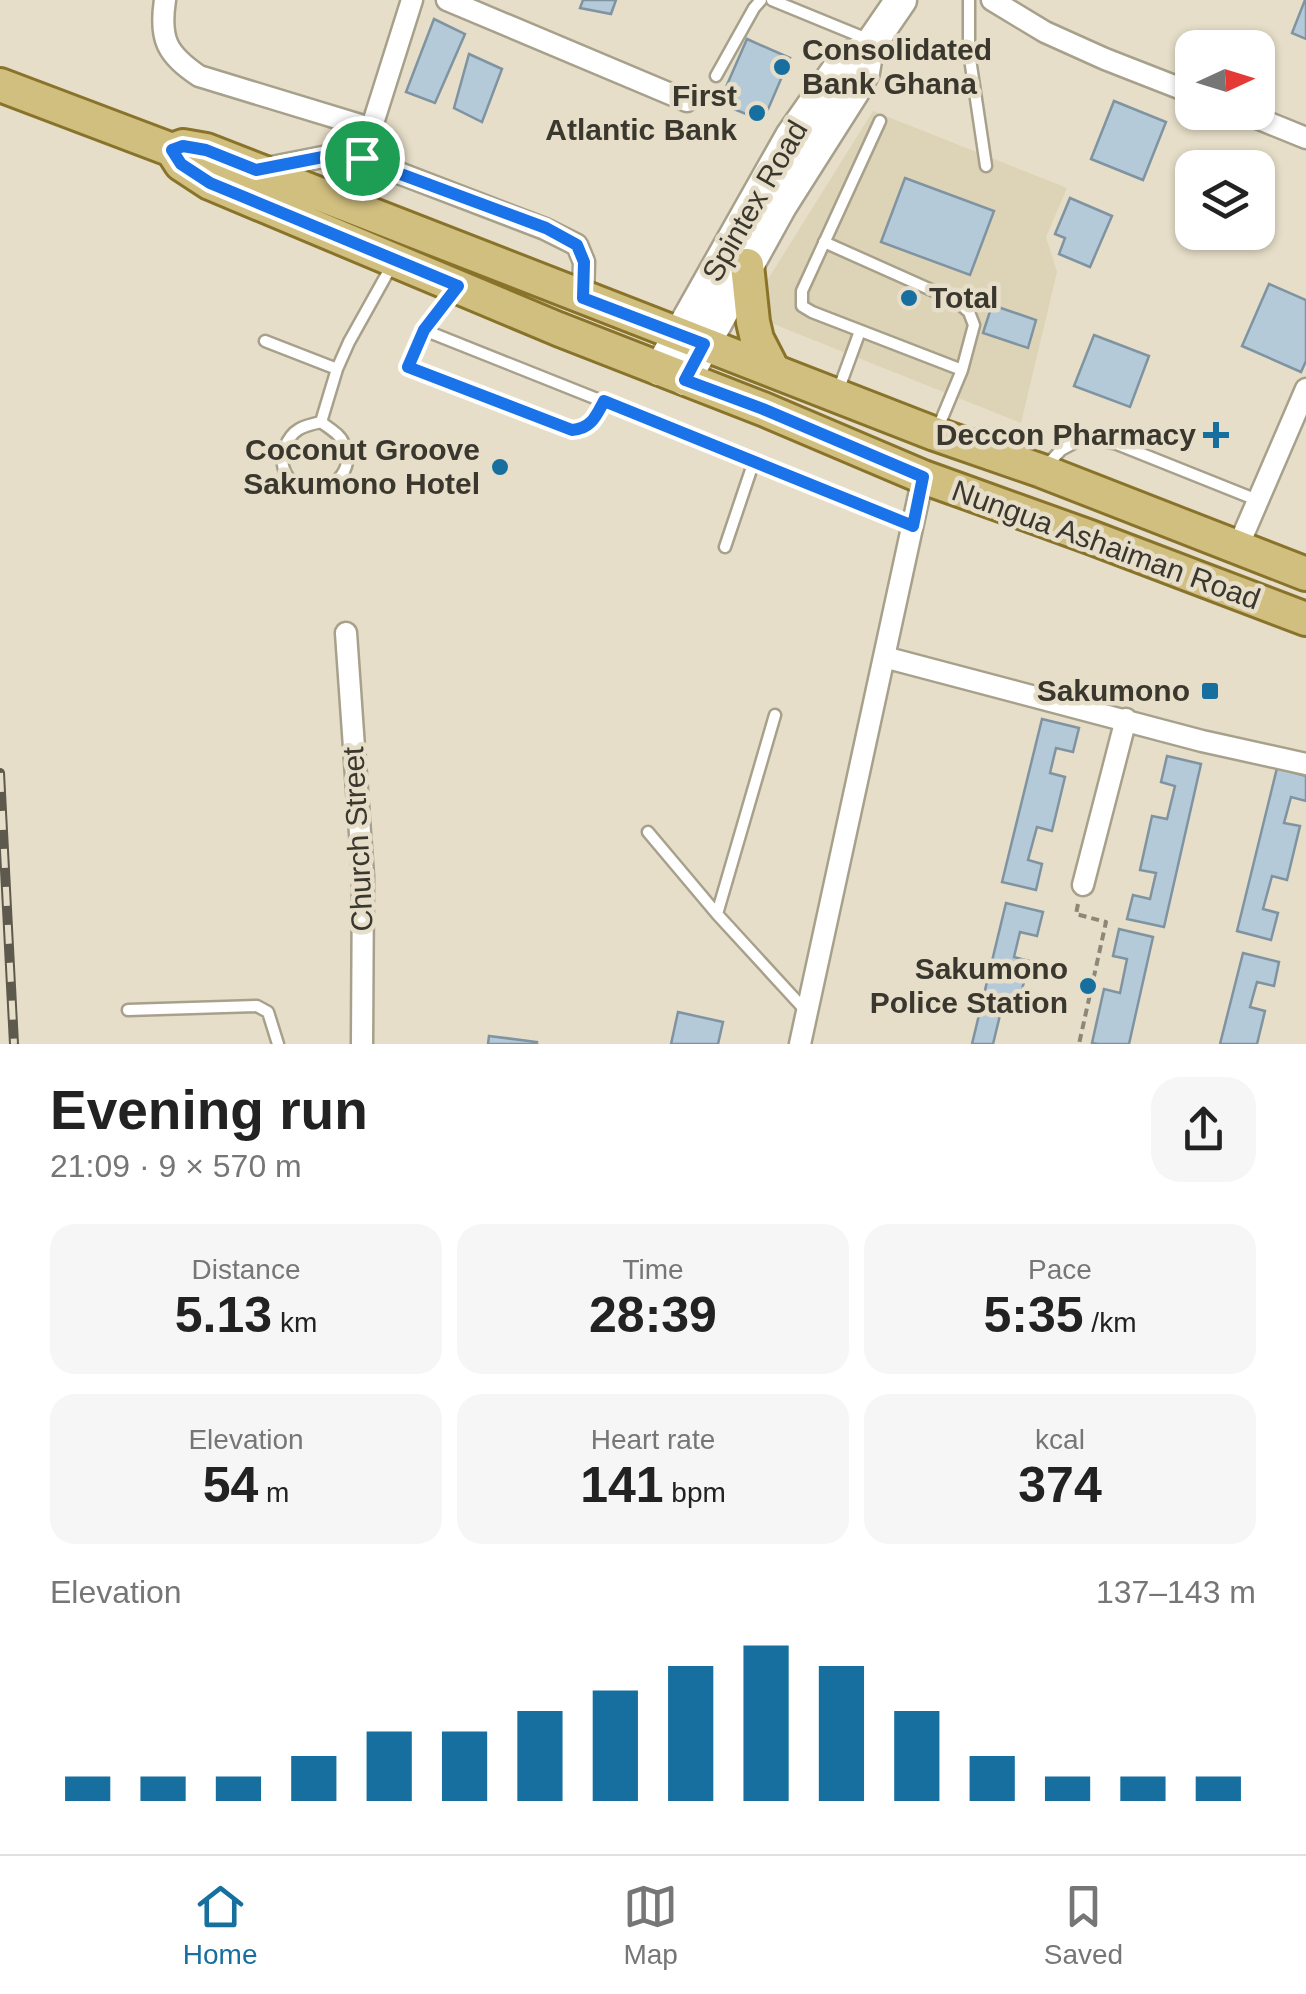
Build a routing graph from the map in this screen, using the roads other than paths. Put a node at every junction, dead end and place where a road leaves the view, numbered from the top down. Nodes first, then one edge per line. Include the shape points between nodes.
1 (165, 0) edge
2 (412, 0) edge
3 (447, 0) edge
4 (761, 0) edge
5 (772, 0) edge
6 (901, 0) edge
7 (969, 0) edge
8 (992, 0) edge
9 (871, 44) junction
10 (716, 76) dead end
11 (1175, 86) edge
12 (12, 89) edge
13 (687, 101) dead end
14 (880, 122) dead end
15 (1275, 125) edge
16 (370, 128) junction
17 (1306, 138) edge
18 (172, 150) junction
19 (362, 158) junction
20 (986, 166) dead end
21 (256, 170) junction
22 (824, 242) junction
23 (395, 260) junction
24 (747, 264) junction
25 (458, 286) junction
26 (583, 298) junction
27 (424, 330) junction
28 (860, 331) junction
29 (692, 339) junction
30 (266, 341) dead end
31 (338, 369) junction
32 (773, 370) junction
33 (962, 370) junction
34 (672, 375) junction
35 (1306, 389) edge
36 (836, 396) junction
37 (604, 401) junction
38 (322, 422) junction
39 (935, 434) junction
40 (754, 462) junction
41 (1042, 471) junction
42 (923, 477) junction
43 (1258, 500) junction
44 (913, 526) junction
45 (725, 546) dead end
46 (1237, 549) junction
47 (1306, 574) edge
48 (1306, 620) edge
49 (346, 633) dead end
50 (884, 657) junction
51 (775, 715) dead end
52 (1126, 719) junction
53 (1306, 764) edge
54 (648, 832) dead end
55 (1083, 884) road end
56 (717, 914) junction
57 (128, 1010) dead end
58 (807, 1013) junction
59 (278, 1044) edge
60 (362, 1044) edge
61 (800, 1044) edge

1 - 16 street via 165,41 176,60 199,76
2 - 16 street
3 - 13 street
4 - 10 lane
5 - 9 lane
6 - 9 main road, Spintex Road
7 - 20 lane via 969,52
8 - 11 street via 1045,32
9 - 24 main road, Spintex Road via 854,91
9 - 29 main road, Spintex Road via 849,56 790,136 746,213
12 - 18 main road
14 - 22 lane
15 - 17 street
16 - 19 street
18 - 21 main road via 206,150
18 - 23 main road, Nungua Ashaiman Road via 210,183
19 - 21 street via 328,156
19 - 26 street via 577,245 584,262
21 - 26 main road
22 - 28 lane via 802,306
22 - 33 lane via 969,312 974,325
23 - 25 main road, Nungua Ashaiman Road
23 - 31 lane
24 - 29 main road, Spintex Road
24 - 32 main road via 753,322
25 - 27 lane
25 - 34 main road, Nungua Ashaiman Road
26 - 29 main road
27 - 37 lane
27 - 37 lane via 408,367 572,430 592,422
28 - 33 lane
28 - 36 lane
29 - 32 main road
29 - 34 main road, Spintex Road
30 - 31 lane
31 - 38 lane
32 - 36 main road
33 - 39 lane
34 - 42 main road, Nungua Ashaiman Road
35 - 43 street
36 - 39 main road
37 - 40 lane
38 - 38 lane via 345,445 346,471 334,484 304,488 282,468 282,453 299,428
39 - 41 main road
40 - 44 lane
40 - 45 lane
41 - 43 lane via 1085,437
41 - 46 main road
42 - 44 street
42 - 48 main road, Nungua Ashaiman Road
43 - 46 street
44 - 50 street
46 - 47 main road
49 - 60 street, Church Street via 363,876
50 - 52 street
50 - 58 street
51 - 56 lane
52 - 53 street
52 - 55 street
54 - 56 lane
56 - 58 lane
57 - 59 lane via 257,1006 268,1012
58 - 61 street

